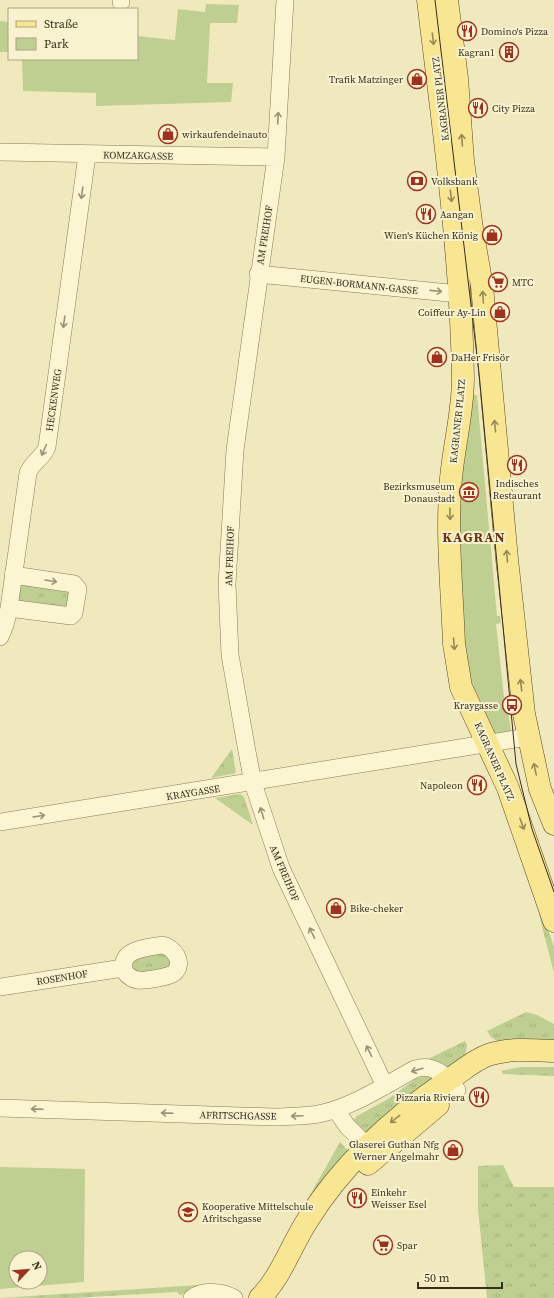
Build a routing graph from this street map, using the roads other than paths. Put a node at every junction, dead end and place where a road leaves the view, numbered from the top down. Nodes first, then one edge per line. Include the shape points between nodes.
1 (285, 0) edge
2 (428, 0) edge
3 (447, 0) edge
4 (0, 152) edge
5 (88, 155) junction
6 (276, 157) junction
7 (258, 274) junction
8 (459, 294) junction
9 (13, 575) junction
10 (9, 608) junction
11 (0, 637) edge
12 (528, 738) junction
13 (489, 744) junction
14 (253, 783) junction
15 (0, 822) edge
16 (554, 824) edge
17 (554, 921) edge
18 (123, 968) dead end
19 (0, 987) edge
20 (554, 1051) edge
21 (554, 1062) edge
22 (453, 1084) junction
23 (385, 1086) junction
24 (0, 1108) edge
25 (336, 1110) junction
26 (371, 1151) junction
27 (192, 1298) edge
28 (234, 1298) edge
29 (260, 1298) edge
30 (274, 1298) edge

6 -> 1 street, AM FREIHOF
2 -> 8 main road, KAGRANER PLATZ via 455,227
12 -> 3 main road, KAGRANER PLATZ via 513,616 482,286 463,161 457,78
4 - 5 street, KOMZAKGASSE
5 - 6 street, KOMZAKGASSE
5 -> 9 street, HECKENWEG via 47,447 28,473
6 - 7 street, AM FREIHOF
7 -> 8 street, EUGEN-BORMANN-GASSE
7 - 14 street, AM FREIHOF via 235,450 227,584 230,655
8 -> 13 main road, KAGRANER PLATZ via 463,381 451,478 450,515 454,644 461,687
9 - 10 street, HECKENWEG
9 -> 10 street via 74,584 78,589 74,613 71,616
10 - 11 street, HECKENWEG
12 - 13 street, KRAYGASSE
16 -> 12 main road, KAGRANER PLATZ via 540,789
13 - 14 street, KRAYGASSE
13 -> 17 main road, KAGRANER PLATZ via 508,788
15 -> 14 street, KRAYGASSE
23 -> 14 street, AM FREIHOF via 281,868
18 - 19 street, ROSENHOF
20 - 22 main road via 513,1050 496,1053 479,1060
21 - 22 main road via 527,1061 498,1065
22 -> 23 street, AFRITSCHGASSE via 443,1074 432,1069 419,1068
22 - 26 main road via 386,1126
23 - 25 street, AFRITSCHGASSE
25 -> 24 street, AFRITSCHGASSE via 312,1115 274,1117
25 - 26 street via 347,1126
26 - 29 main road via 308,1219 270,1286
26 - 30 main road via 319,1223
27 - 28 street via 198,1294 219,1293

